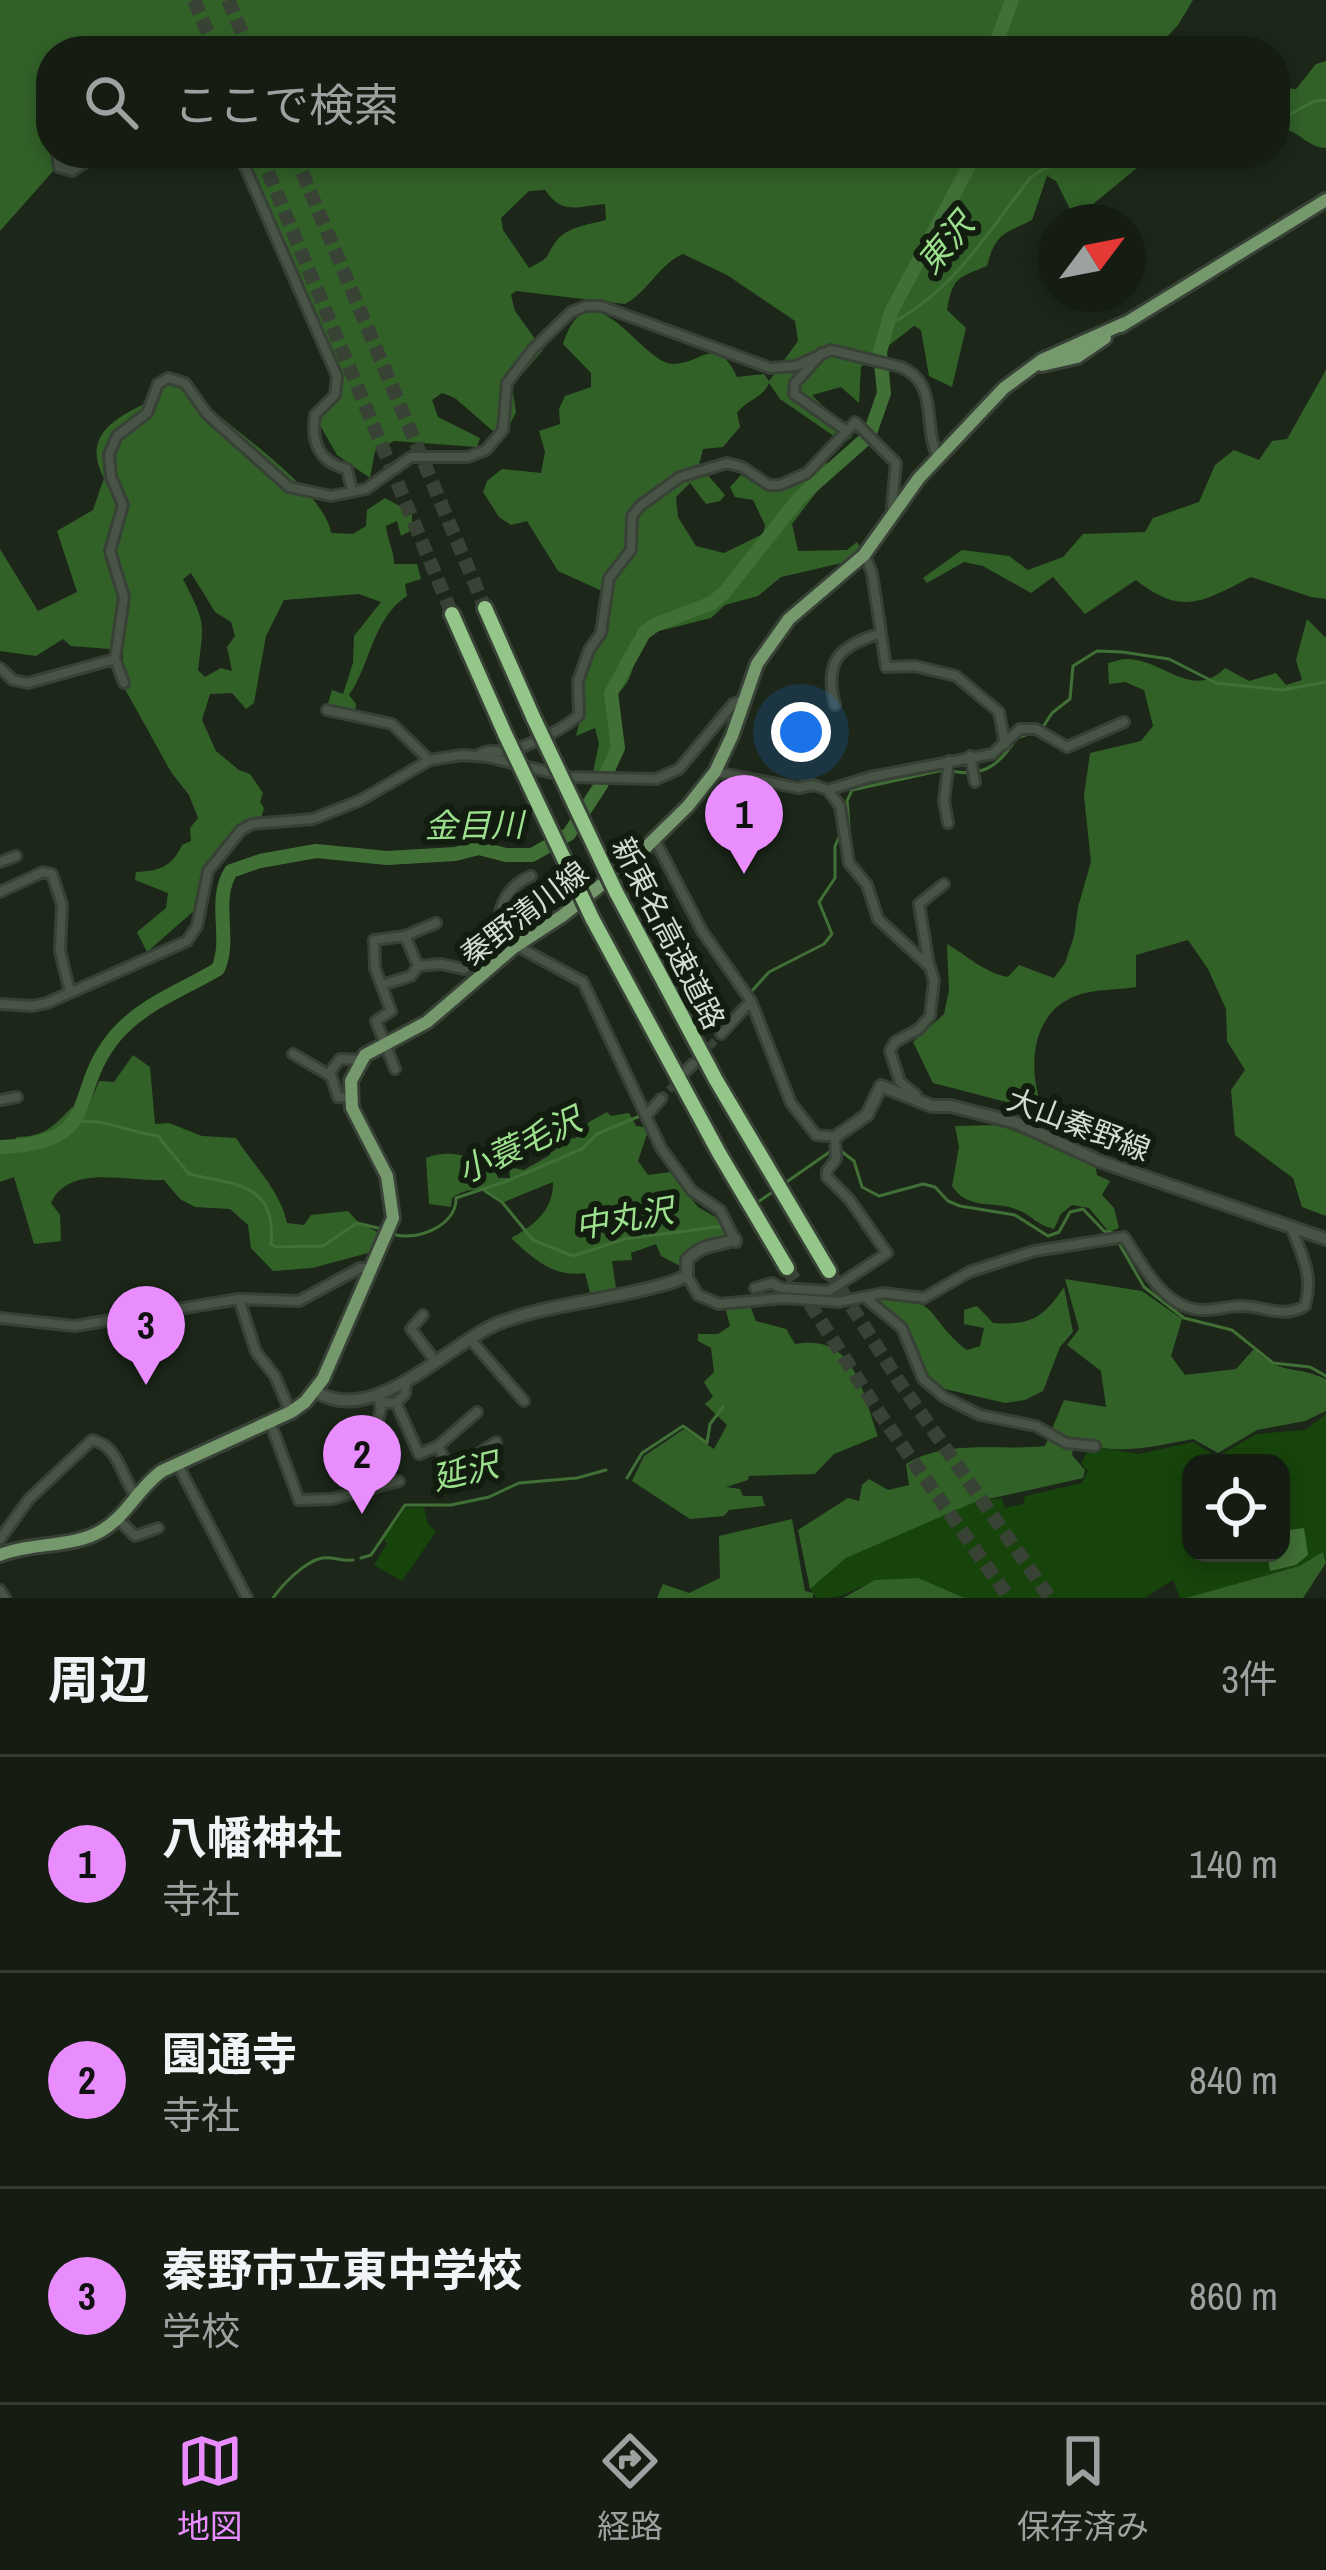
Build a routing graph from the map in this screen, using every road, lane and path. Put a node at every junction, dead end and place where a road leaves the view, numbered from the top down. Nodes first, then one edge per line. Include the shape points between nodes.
1 (246, 168) edge
2 (1326, 200) edge
3 (823, 352) junction
4 (845, 430) junction
5 (938, 457) junction
6 (352, 491) junction
7 (897, 511) junction
8 (864, 555) junction
9 (485, 608) tunnel mouth
10 (452, 614) tunnel mouth
11 (879, 634) junction
12 (115, 659) junction
13 (0, 668) edge
14 (124, 683) dead end
15 (743, 700) junction
16 (836, 704) dead end
17 (327, 710) dead end
18 (1124, 722) dead end
19 (1010, 743) junction
20 (479, 755) junction
21 (430, 760) junction
22 (948, 766) junction
23 (715, 772) junction
24 (828, 790) junction
25 (948, 823) dead end
26 (654, 839) junction
27 (16, 856) dead end
28 (0, 862) edge
29 (531, 876) dead end
30 (944, 884) dead end
31 (0, 892) edge
32 (436, 923) dead end
33 (405, 936) junction
34 (511, 944) junction
35 (418, 966) junction
36 (930, 967) junction
37 (382, 986) junction
38 (70, 992) junction
39 (751, 1001) junction
40 (0, 1004) edge
41 (721, 1034) tunnel mouth
42 (384, 1043) junction
43 (292, 1054) dead end
44 (361, 1060) junction
45 (395, 1069) dead end
46 (329, 1075) junction
47 (17, 1097) dead end
48 (350, 1098) junction
49 (661, 1099) tunnel mouth
50 (0, 1100) edge
51 (951, 1106) junction
52 (645, 1117) junction
53 (835, 1146) junction
54 (1292, 1227) junction
55 (1326, 1239) edge
56 (736, 1240) joint
57 (787, 1268) tunnel mouth
58 (372, 1270) junction
59 (829, 1271) tunnel mouth
60 (687, 1276) junction
61 (755, 1288) dead end
62 (865, 1296) junction
63 (239, 1298) junction
64 (424, 1316) dead end
65 (0, 1318) edge
66 (469, 1338) junction
67 (436, 1362) junction
68 (406, 1382) junction
69 (315, 1390) junction
70 (378, 1398) junction
71 (524, 1401) dead end
72 (396, 1403) junction
73 (291, 1412) junction
74 (477, 1412) dead end
75 (270, 1420) junction
76 (496, 1442) dead end
77 (438, 1446) junction
78 (1095, 1446) dead end
79 (380, 1456) dead end
80 (178, 1463) junction
81 (399, 1481) dead end
82 (134, 1495) junction
83 (117, 1517) junction
84 (158, 1528) dead end
85 (0, 1540) edge
86 (0, 1555) edge
87 (0, 1591) edge
88 (5, 1598) edge
89 (247, 1598) edge

1 - 6 street via 337,376 335,395 315,415 315,444 351,475
2 - 5 main road, 秦野清川線 via 1078,356 1030,368
3 - 4 street via 794,394
3 - 5 street via 911,372 924,387
3 - 6 street via 770,368 614,309 586,306 557,322 507,382 503,430 486,450 411,457
4 - 7 street via 855,422 896,464
4 - 20 street via 814,467 780,484 727,464 680,477 640,506 632,516 632,550 608,578 601,633 578,681 579,715 506,752
5 - 7 main road, 秦野清川線
6 - 12 street via 315,495 289,487 180,379 162,380 147,413 117,436 109,454 123,505 110,551 124,597
7 - 8 main road, 秦野清川線
8 - 11 street
8 - 15 main road, 秦野清川線 via 789,619
9 - 59 highway, 新東名高速道路, bridge via 616,892
10 - 57 highway, 新東名高速道路, bridge via 592,918
11 - 16 street via 856,640 836,660 829,682
11 - 19 street via 886,667 944,671 995,707
12 - 13 street via 28,683
12 - 14 street
15 - 20 street via 679,769 656,779 560,776
15 - 23 main road, 秦野清川線
17 - 21 street via 392,724
18 - 19 street via 1067,747 1020,730
19 - 22 street via 973,771
20 - 21 street
21 - 38 street via 313,819 241,830 208,872 187,941
22 - 24 street
22 - 25 street
23 - 24 street
23 - 26 main road, 秦野清川線
24 - 36 street via 842,809 850,867 867,885 878,919
26 - 34 main road, 秦野清川線 via 601,886
26 - 39 street via 701,932
27 - 28 street
29 - 34 street via 500,905
30 - 36 street via 919,904
31 - 38 street via 52,874
32 - 33 street
33 - 35 street
33 - 37 street via 374,940
34 - 35 street via 464,969
34 - 42 main road, 秦野清川線 via 427,1022
34 - 52 street via 583,982
35 - 37 street
36 - 51 street via 930,1016 896,1042 890,1058 905,1089
37 - 42 street via 392,1010 376,1018
38 - 40 street via 32,1006
39 - 41 street
39 - 53 street via 797,1115
42 - 44 main road, 秦野清川線
42 - 45 street
43 - 46 street
44 - 46 street via 340,1059
44 - 48 main road
46 - 48 street via 338,1097
47 - 50 street
48 - 58 main road via 392,1192 390,1228
49 - 52 street
51 - 53 main road, 大山秦野線 via 881,1086 867,1115
51 - 54 main road, 大山秦野線 via 1017,1123 1099,1161
52 - 56 street via 668,1161 720,1210
53 - 61 street via 827,1177 887,1254 829,1291
54 - 55 main road, 大山秦野線
54 - 62 street via 1308,1263 1308,1296 1305,1306 1284,1314 1241,1306 1198,1311 1181,1303 1149,1277 1124,1237 1034,1251 968,1272 924,1298
56 - 60 main road via 689,1257
58 - 63 street via 360,1268 299,1300
58 - 69 main road
60 - 62 street via 698,1295 719,1304
60 - 66 main road via 507,1320
62 - 78 street via 902,1328 922,1379 944,1397 1066,1443
63 - 65 street via 75,1325
63 - 73 street via 256,1352
64 - 67 street via 411,1329
66 - 67 main road
66 - 71 street
67 - 68 main road
68 - 70 main road
68 - 72 street
69 - 70 main road via 337,1400
69 - 73 main road
70 - 72 street
70 - 79 street
72 - 77 street via 419,1454
73 - 75 main road
74 - 77 street
75 - 80 main road
75 - 81 street via 299,1500
76 - 77 street via 460,1466 447,1464
80 - 82 main road
80 - 89 street
82 - 83 main road
82 - 85 street via 108,1445 92,1440 29,1499
83 - 84 street via 135,1536
83 - 86 main road via 84,1538
87 - 88 street

